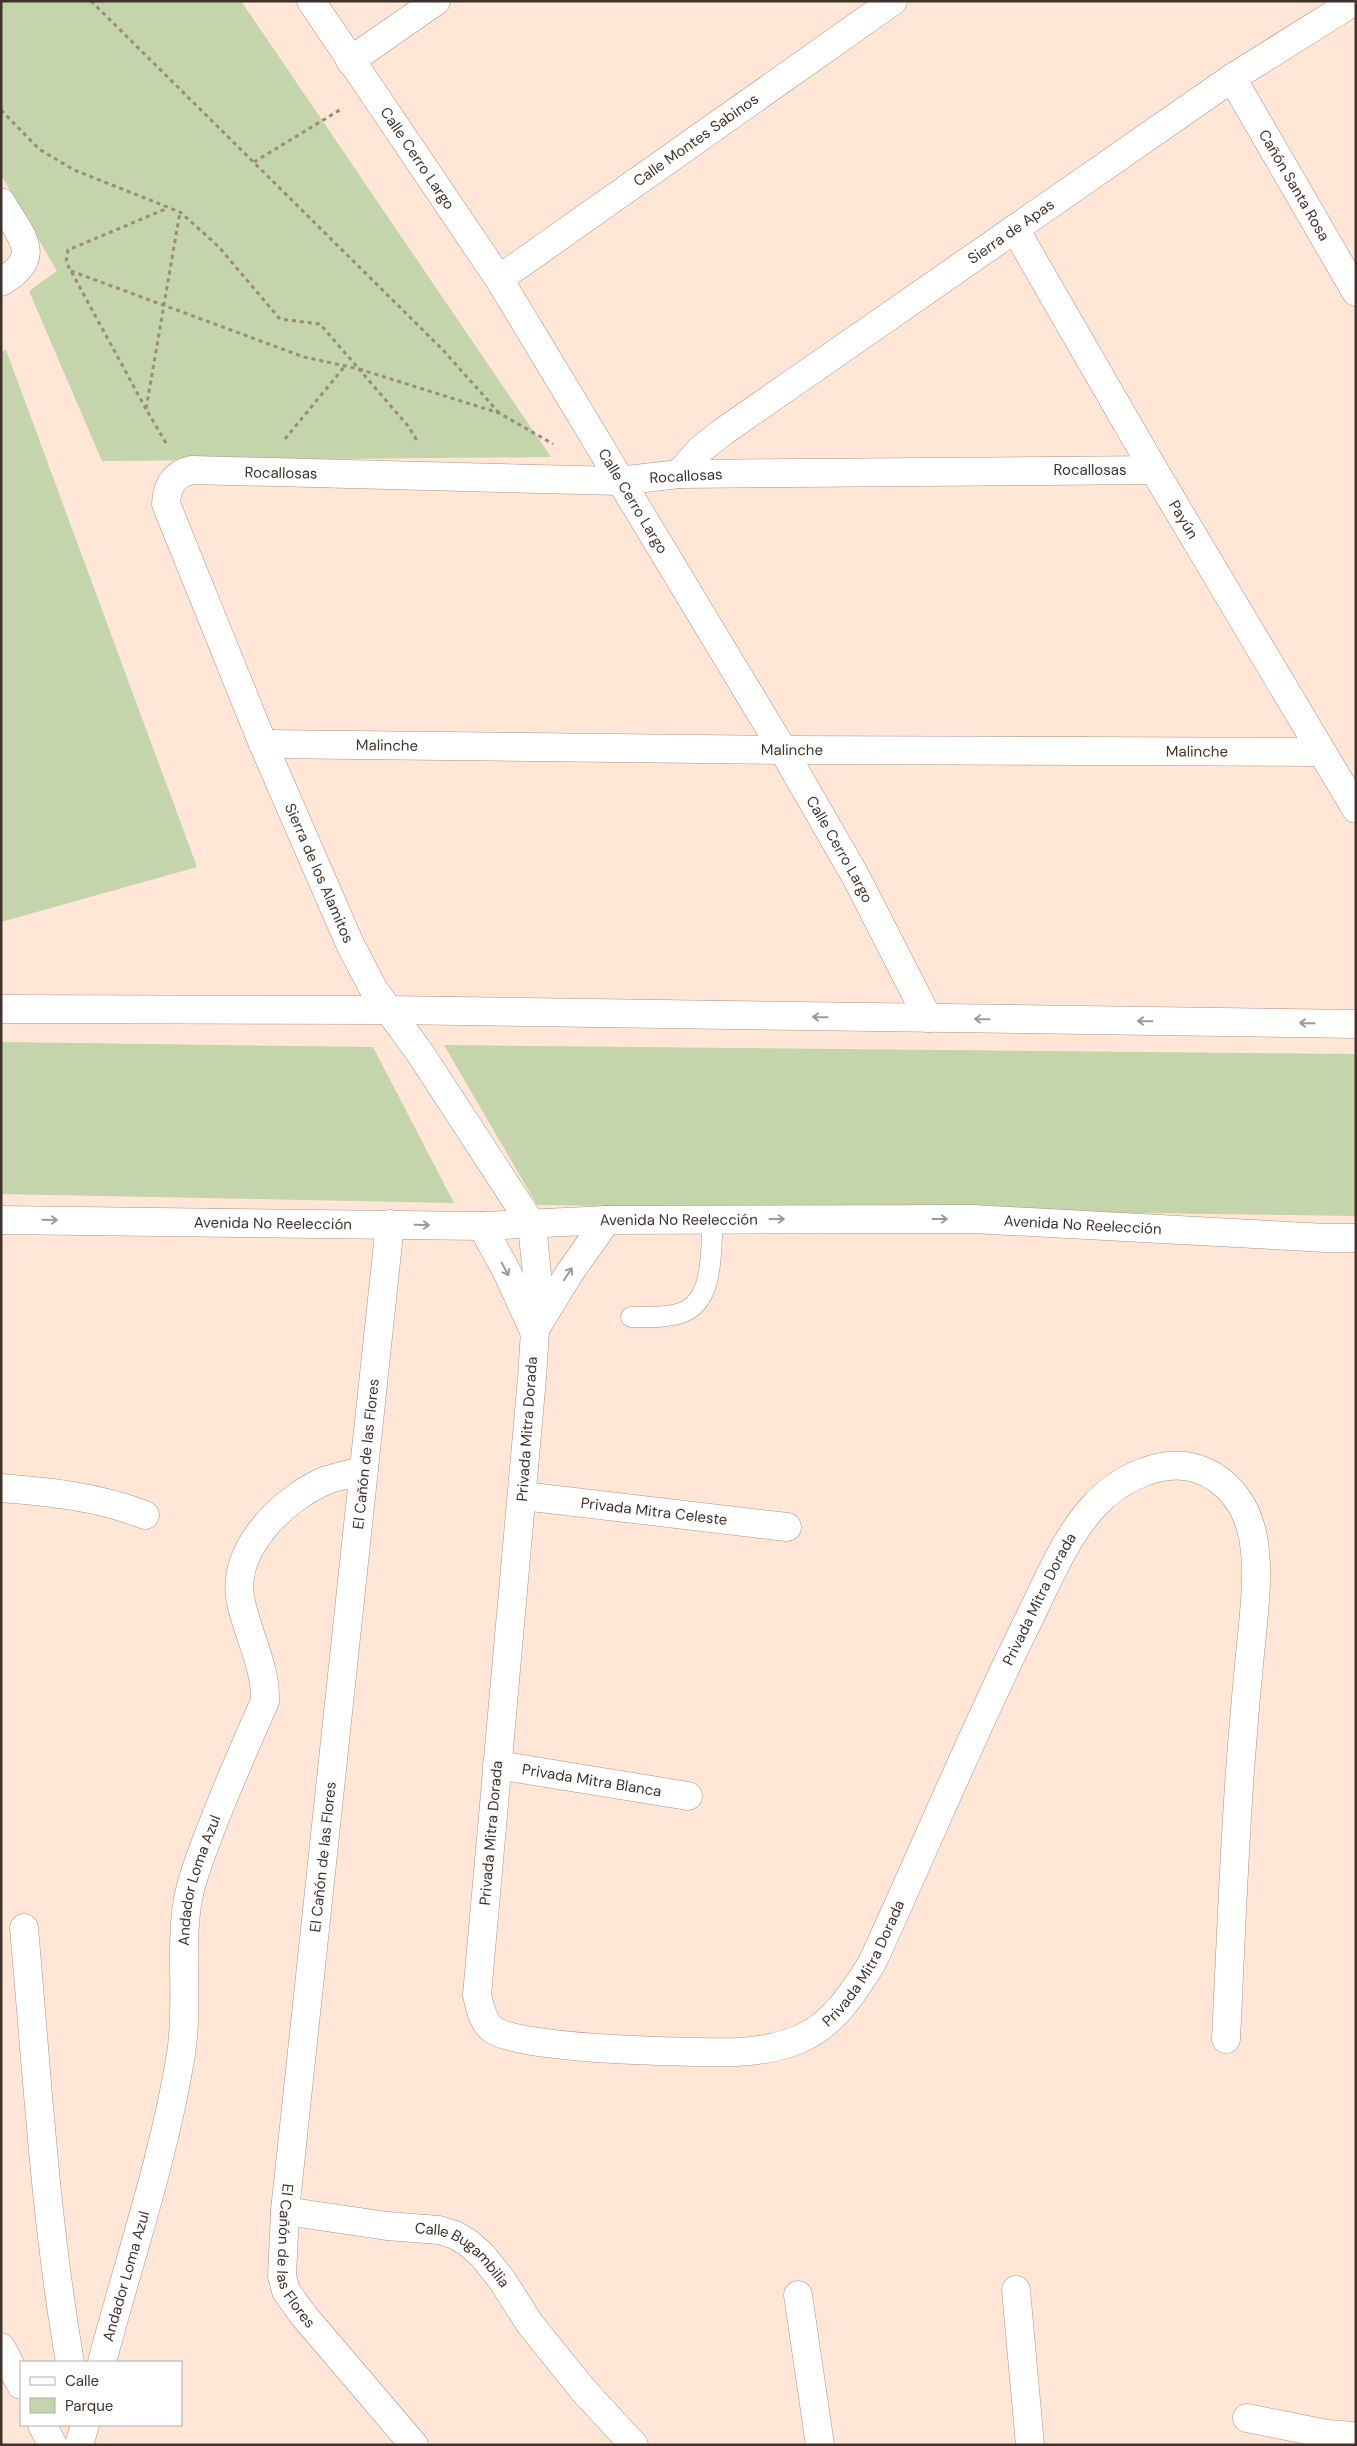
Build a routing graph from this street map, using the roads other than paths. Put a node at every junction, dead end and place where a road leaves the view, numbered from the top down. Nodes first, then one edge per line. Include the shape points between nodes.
1 (311, 1) edge
2 (436, 1) edge
3 (893, 1) edge
4 (1355, 1) edge
5 (350, 61) junction
6 (1232, 78) junction
7 (1, 202) edge
8 (1015, 229) junction
9 (499, 279) junction
10 (1, 282) edge
11 (1356, 292) edge
12 (1154, 470) junction
13 (679, 474) junction
14 (619, 481) junction
15 (175, 482) joint
16 (263, 744) junction
17 (783, 750) junction
18 (1322, 752) junction
19 (1356, 809) edge
20 (1, 1009) edge
21 (388, 1010) junction
22 (928, 1018) junction
23 (1356, 1024) edge
24 (713, 1219) junction
25 (1, 1220) edge
26 (607, 1220) junction
27 (390, 1224) junction
28 (532, 1225) junction
29 (482, 1226) junction
30 (1356, 1238) edge
31 (631, 1317) dead end
32 (534, 1331) junction
33 (364, 1470) junction
34 (1, 1488) edge
35 (523, 1496) junction
36 (145, 1515) dead end
37 (787, 1527) dead end
38 (497, 1765) junction
39 (688, 1796) dead end
40 (24, 1928) dead end
41 (1226, 2039) dead end
42 (285, 2211) junction
43 (1016, 2290) dead end
44 (798, 2294) dead end
45 (1, 2347) edge
46 (70, 2361) edge
47 (102, 2361) edge
48 (20, 2383) edge
49 (1247, 2418) dead end
50 (42, 2426) edge
51 (1356, 2436) edge
52 (52, 2445) edge
53 (414, 2445) edge
54 (634, 2445) edge
55 (820, 2445) edge
56 (1030, 2445) edge

1 - 5 street, Calle Cerro Largo
2 - 5 street
3 - 9 street, Calle Montes Sabinos
4 - 6 street, Sierra de Apas
5 - 9 street, Calle Cerro Largo
6 - 8 street, Sierra de Apas
6 - 11 street, Cañón Santa Rosa
7 - 10 street via 26,246 25,264
8 - 12 street, Payún
8 - 13 street, Sierra de Apas via 724,431 700,450
9 - 14 street, Calle Cerro Largo
12 - 13 street, Rocallosas
12 - 18 street, Payún
13 - 14 street, Rocallosas
14 - 15 street, Rocallosas via 192,470
14 - 17 street, Calle Cerro Largo
15 - 16 street, Sierra de los Alamitos via 166,504 169,514
16 - 17 street, Malinche
16 - 21 street, Sierra de los Alamitos via 350,944
17 - 18 street, Malinche
17 - 22 street, Calle Cerro Largo via 856,877
18 - 19 street, Payún
20 - 21 street
22 -> 21 street
21 - 28 street, Sierra de los Alamitos via 420,1053
23 -> 22 street
24 - 26 street, Avenida No Reelección
24 -> 30 street, Avenida No Reelección via 973,1219
24 - 31 lane via 708,1276 699,1301 681,1313
25 -> 27 street, Avenida No Reelección
26 - 28 street, Avenida No Reelección
32 -> 26 street
27 -> 29 street, Avenida No Reelección
27 - 33 street, El Cañón de las Flores
28 - 29 street, Avenida No Reelección
28 - 32 street, Privada Mitra Dorada via 538,1284
29 -> 32 street via 508,1272
32 - 35 street, Privada Mitra Dorada
33 - 42 street, El Cañón de las Flores
33 - 47 street, Andador Loma Azul via 327,1480 308,1490 268,1524 253,1541 243,1561 240,1600 265,1682 265,1701 214,1820 188,1899 185,2014 179,2062 150,2187
34 - 36 street via 99,1500
35 - 37 street, Privada Mitra Celeste
35 - 38 street, Privada Mitra Dorada
38 - 39 street, Privada Mitra Blanca
38 - 41 street, Privada Mitra Dorada via 477,1995 484,2019 492,2030 553,2044 676,2052 738,2052 800,2039 823,2026 847,2002 872,1963 1008,1661 1057,1562 1094,1504 1144,1472 1166,1466 1188,1466 1205,1472 1225,1484 1246,1511 1256,1561
40 - 46 street via 63,2324
42 - 53 street, El Cañón de las Flores via 282,2276 286,2291
42 - 54 street, Calle Bugambilia via 439,2230 461,2238 482,2255 530,2324 584,2391
43 - 56 street
44 - 55 street
45 - 48 street
49 - 51 street via 1327,2434
50 - 52 street

